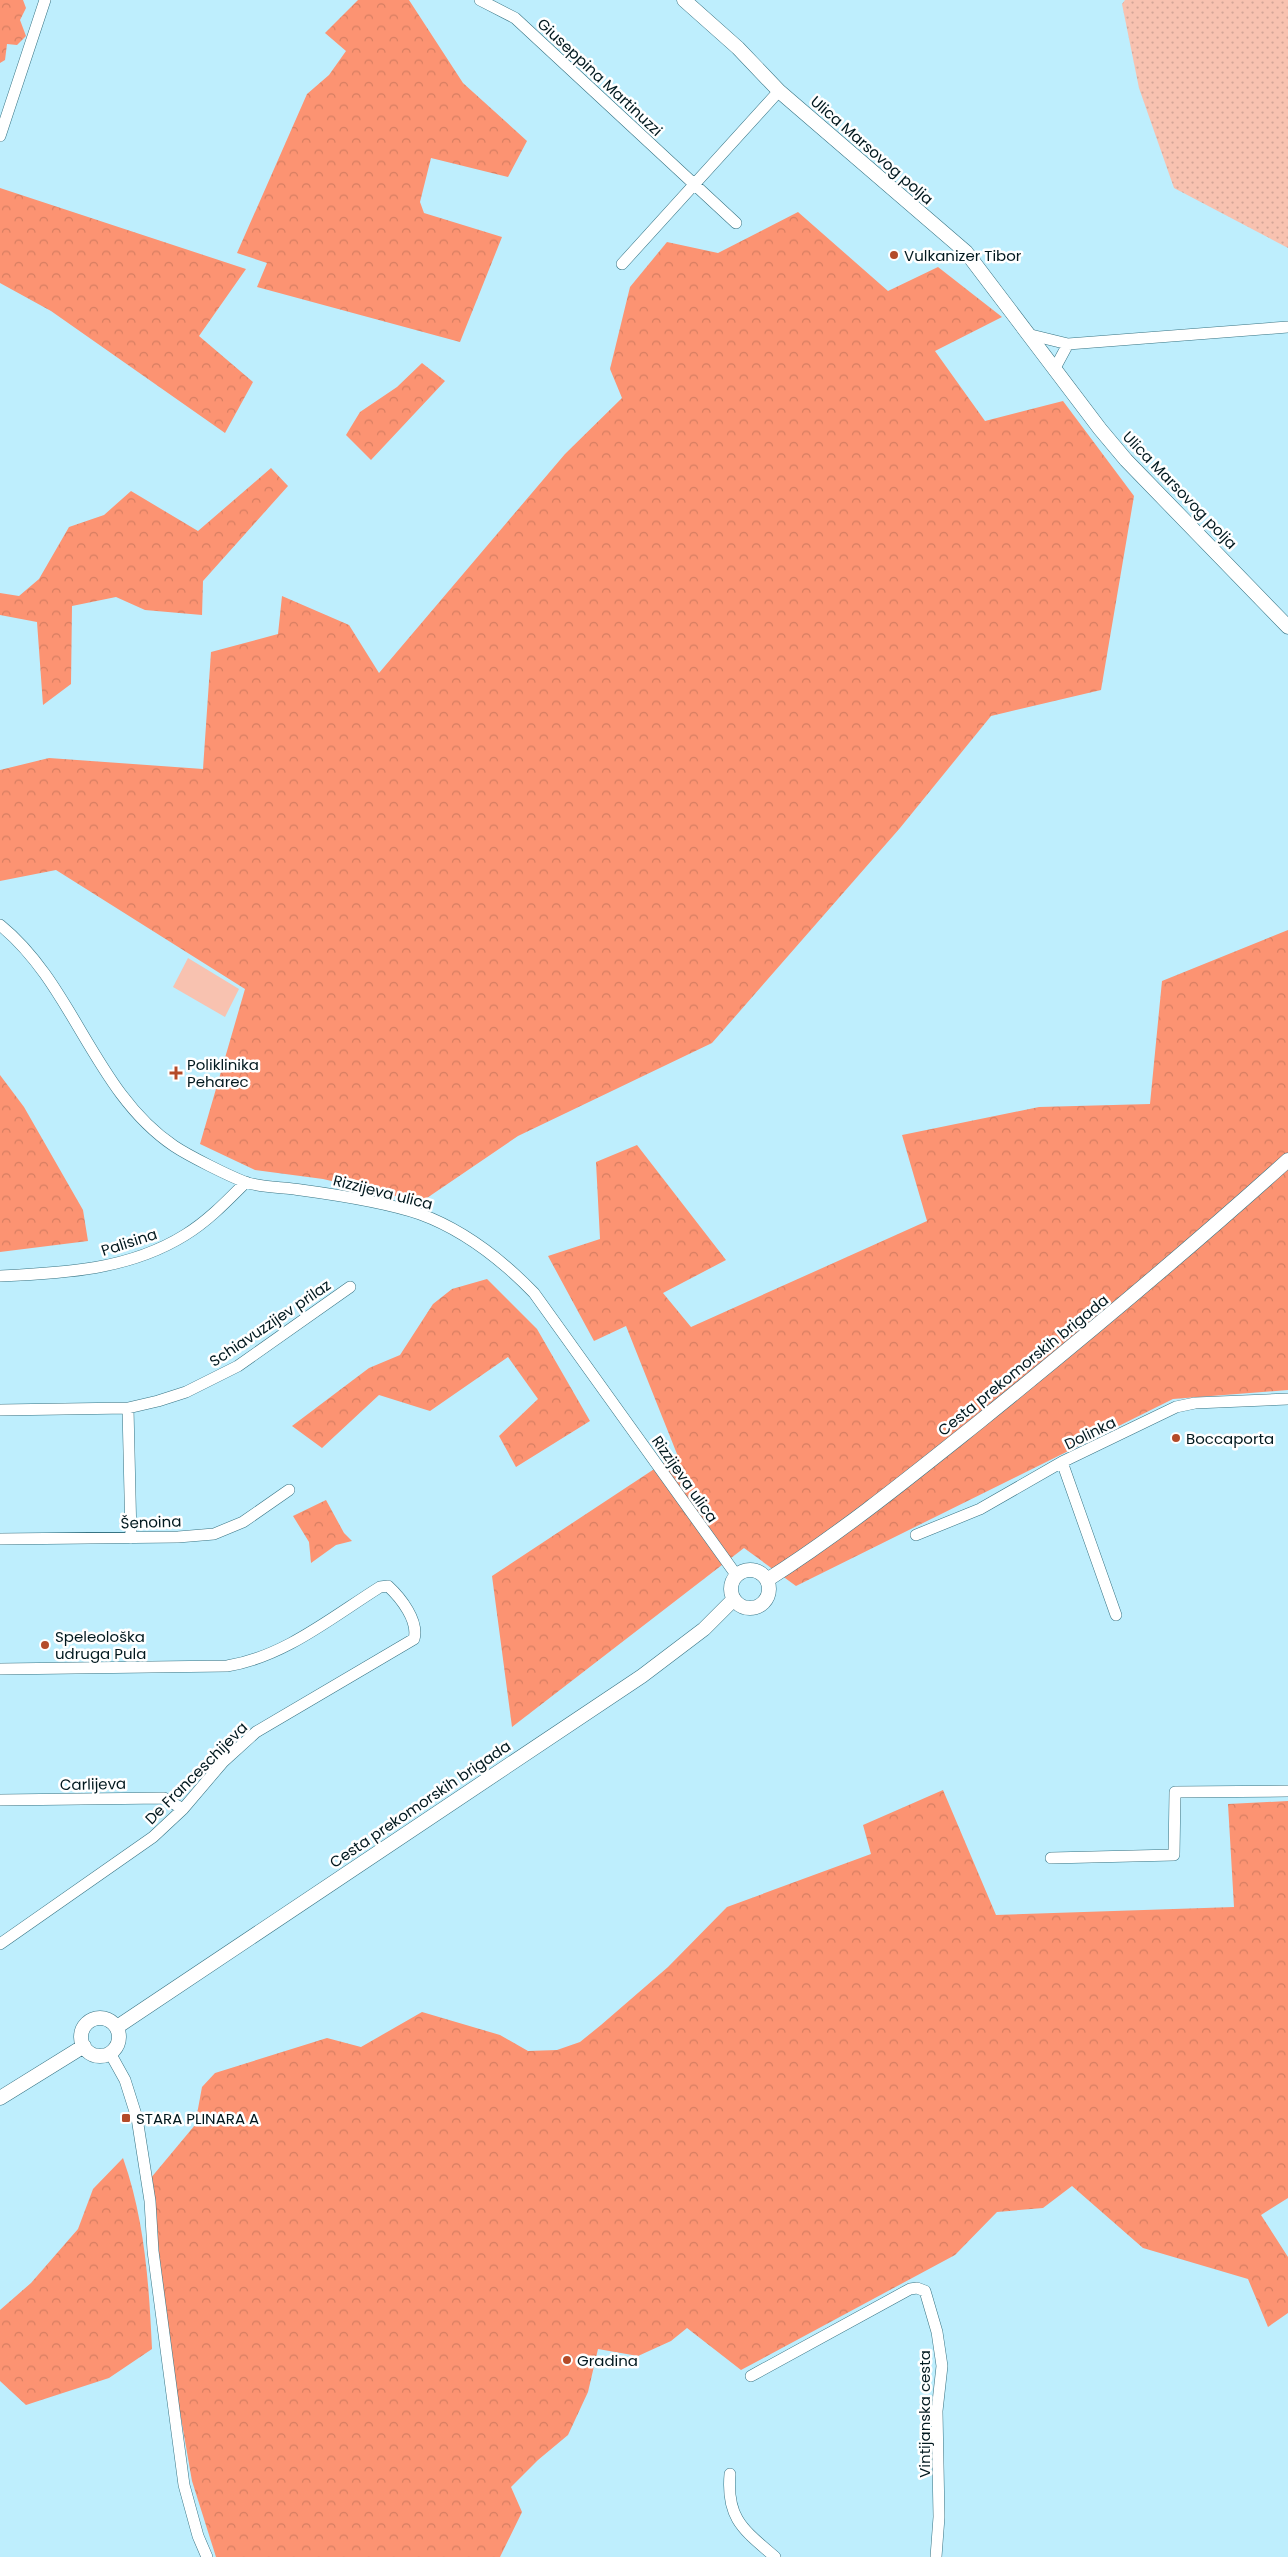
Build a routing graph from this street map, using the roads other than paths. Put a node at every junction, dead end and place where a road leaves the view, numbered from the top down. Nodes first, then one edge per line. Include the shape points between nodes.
1 (45, 0) edge
2 (480, 0) edge
3 (684, 0) edge
4 (779, 91) junction
5 (0, 136) edge
6 (692, 185) junction
7 (736, 223) dead end
8 (622, 264) dead end
9 (1288, 326) edge
10 (1027, 334) junction
11 (1068, 344) junction
12 (1054, 370) junction
13 (1288, 628) edge
14 (0, 925) edge
15 (1288, 1160) edge
16 (246, 1182) junction
17 (0, 1276) edge
18 (350, 1287) dead end
19 (1288, 1399) edge
20 (128, 1408) junction
21 (0, 1410) edge
22 (1062, 1462) junction
23 (290, 1490) dead end
24 (916, 1535) dead end
25 (131, 1538) junction
26 (0, 1539) edge
27 (737, 1576) junction
28 (766, 1580) junction
29 (734, 1599) junction
30 (1116, 1616) dead end
31 (0, 1669) edge
32 (1288, 1791) edge
33 (0, 1800) edge
34 (183, 1809) junction
35 (1051, 1858) dead end
36 (0, 1944) edge
37 (117, 2027) junction
38 (84, 2046) junction
39 (110, 2053) junction
40 (0, 2098) edge
41 (751, 2376) dead end
42 (730, 2474) dead end
43 (206, 2557) edge
44 (775, 2557) edge
45 (936, 2557) edge

1 - 5 street
2 - 6 street, Giuseppina Martinuzzi via 515,18
3 - 4 main road, Ulica Marsovog polja via 738,48
4 - 6 street
4 - 10 main road, Ulica Marsovog polja via 966,252
6 - 7 street, Giuseppina Martinuzzi
6 - 8 street
9 - 11 street
10 - 11 street
10 - 12 main road, Ulica Marsovog polja
11 - 12 street
12 - 13 main road, Ulica Marsovog polja via 1126,460
14 - 16 street, Rizzijeva ulica via 21,942 46,974 124,1097 147,1124 175,1146
15 - 28 main road, Cesta prekomorskih brigada via 1076,1344 808,1554
16 - 17 street, Palisina via 185,1235 138,1257 98,1268
16 - 27 street, Rizzijeva ulica via 333,1194 419,1214 452,1228 509,1268 534,1293
18 - 20 street, Schiavuzzijev prilaz via 213,1380 158,1402
19 - 22 street, Dolinka via 1195,1403 1176,1407
20 - 21 street, Schiavuzzijev prilaz
20 - 25 street
22 - 24 street, Dolinka via 980,1509
22 - 30 street
23 - 25 street, Šenoina via 226,1530 178,1537
25 - 26 street, Šenoina
27 - 28 main road via 748,1570 755,1571
27 - 29 main road via 732,1584
28 - 29 main road via 769,1594 760,1606 745,1608
29 - 37 main road, Cesta prekomorskih brigada via 704,1629 642,1676
31 - 34 street, De Franceschijeva via 246,1664 278,1650 380,1587 388,1586 414,1621 414,1639 256,1732 223,1762
32 - 35 street via 1176,1792 1174,1855
33 - 34 street, Carlijeva via 164,1798
34 - 36 street, De Franceschijeva via 153,1837
37 - 38 main road via 105,2018 91,2020 82,2032
37 - 39 main road via 119,2041
38 - 39 main road via 96,2055
38 - 40 main road
39 - 43 street via 125,2080 137,2118 184,2485
41 - 45 street, Vintijanska cesta via 910,2289 925,2290 937,2332 942,2366 937,2411
42 - 44 street via 730,2501 736,2519

